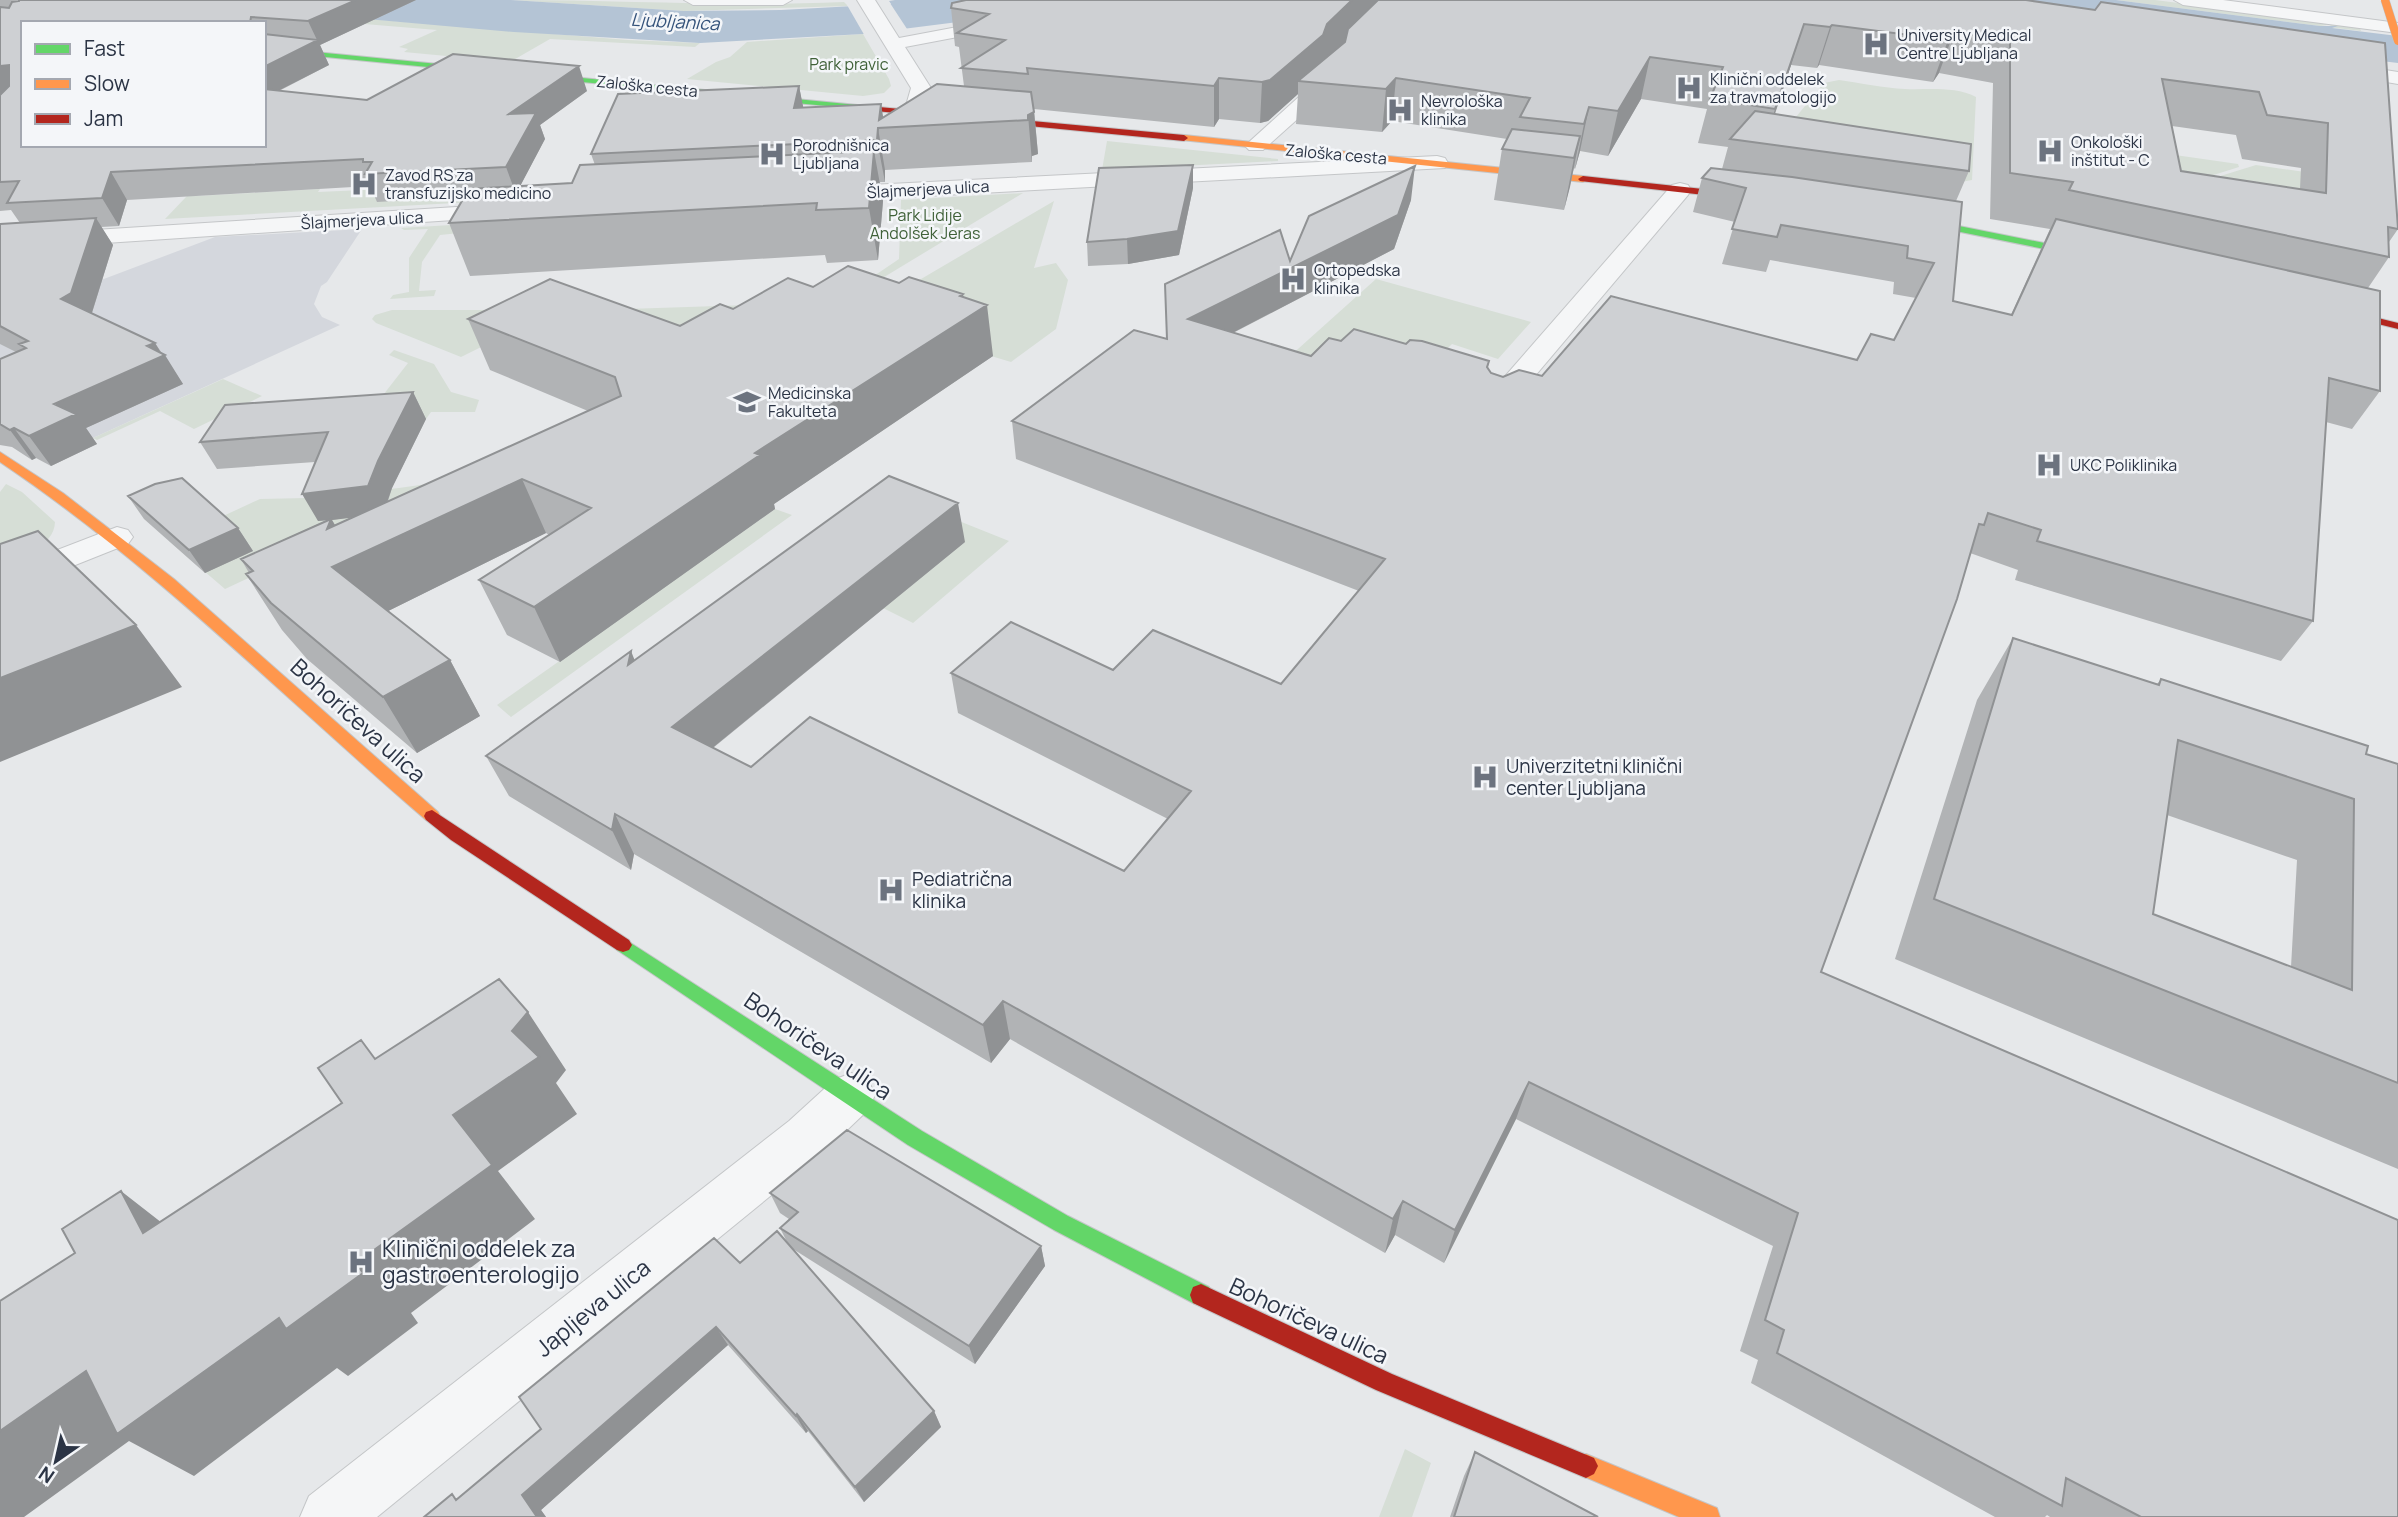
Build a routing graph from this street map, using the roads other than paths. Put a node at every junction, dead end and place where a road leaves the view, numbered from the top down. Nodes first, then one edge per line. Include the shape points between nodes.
1 (693, 0) edge
2 (783, 0) edge
3 (1401, 0) edge
4 (2183, 0) edge
5 (2385, 0) edge
6 (867, 1) edge
7 (1017, 21) edge
8 (2396, 32) edge
9 (892, 40) junction
10 (266, 49) edge
11 (2321, 66) edge
12 (2398, 78) edge
13 (910, 111) junction
14 (1256, 146) junction
15 (1437, 163) junction
16 (1680, 190) junction
17 (805, 195) edge
18 (1770, 200) edge
19 (523, 210) edge
20 (1889, 216) edge
21 (0, 243) edge
22 (2107, 259) edge
23 (2321, 306) edge
24 (2398, 326) edge
25 (1497, 403) edge
26 (0, 456) edge
27 (117, 537) junction
28 (0, 584) edge
29 (851, 1094) junction
30 (330, 1517) edge
31 (1708, 1517) edge

1 - 2 street
3 - 14 street via 1332,68 1333,77
4 - 8 street
5 - 8 main road, bridge
6 - 9 street
7 - 9 street
9 - 13 street via 921,88
10 - 13 main road, Zaloška cesta
11 - 12 street
13 - 14 main road, Zaloška cesta
14 - 15 main road, Zaloška cesta
15 - 16 main road, Zaloška cesta
15 - 17 street, Šlajmerjeva ulica
16 - 18 main road, Zaloška cesta
16 - 25 street
19 - 21 street, Šlajmerjeva ulica
20 - 22 main road
23 - 24 main road
26 - 27 main road, Bohoričeva ulica
27 - 28 street
27 - 29 main road, Bohoričeva ulica via 457,836
29 - 30 street, Japljeva ulica via 806,1137
29 - 31 main road, Bohoričeva ulica via 915,1138 1060,1223 1218,1304 1384,1382

